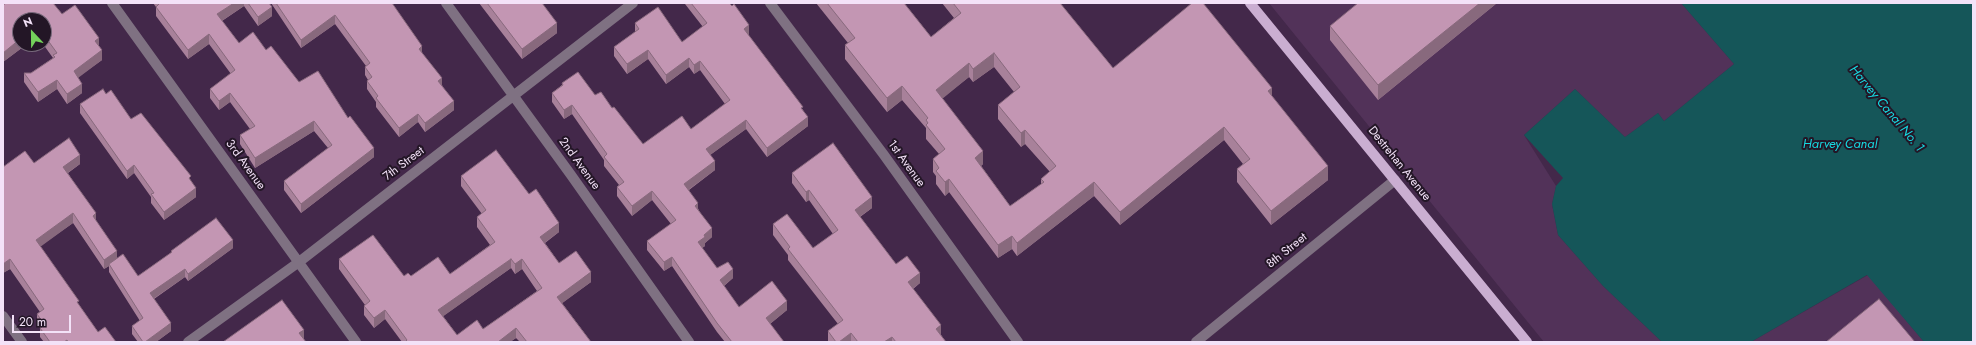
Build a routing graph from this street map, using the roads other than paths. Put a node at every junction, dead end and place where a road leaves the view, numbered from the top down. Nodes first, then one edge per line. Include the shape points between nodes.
1 (112, 3) edge
2 (446, 3) edge
3 (633, 3) edge
4 (770, 3) edge
5 (1250, 3) edge
6 (514, 97) junction
7 (1396, 180) junction
8 (299, 262) junction
9 (3, 316) edge
10 (22, 342) edge
11 (188, 342) edge
12 (356, 342) edge
13 (689, 342) edge
14 (1018, 342) edge
15 (1196, 342) edge
16 (1527, 342) edge

1 - 8 street, 3rd Avenue
2 - 6 street, 2nd Avenue
3 - 6 street, 7th Street
4 - 14 street, 1st Avenue via 884,155
5 - 7 main road, Destrehan Avenue
6 - 8 street, 7th Street
6 - 13 street, 2nd Avenue
7 - 15 street, 8th Street
7 - 16 main road, Destrehan Avenue
8 - 11 street, 7th Street
8 - 12 street, 3rd Avenue
9 - 10 street

